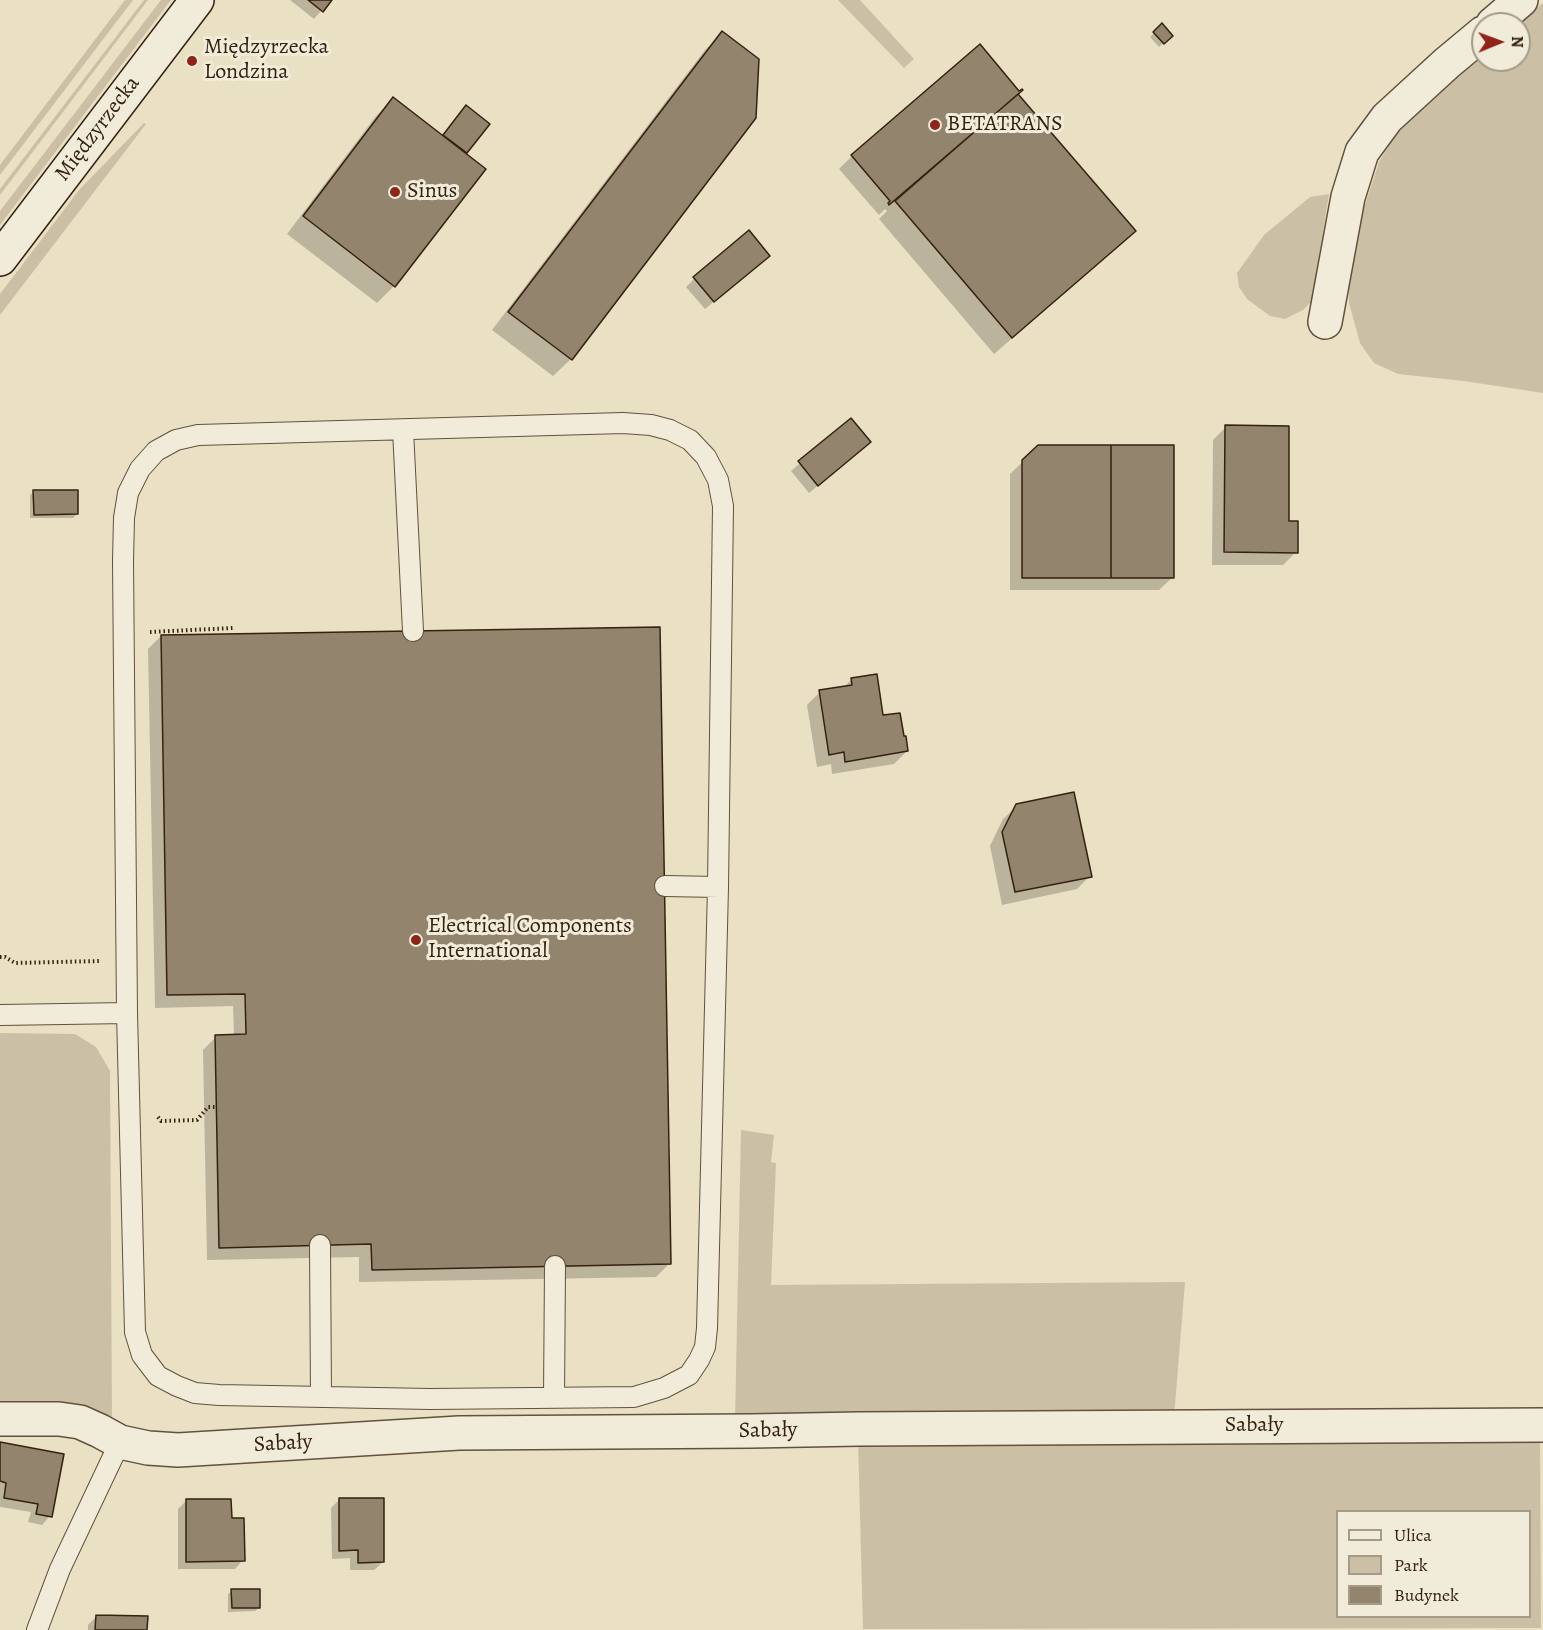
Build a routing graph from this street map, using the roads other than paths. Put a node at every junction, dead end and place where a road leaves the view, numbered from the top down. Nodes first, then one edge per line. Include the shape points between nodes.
1 (197, 0) edge
2 (1521, 0) edge
3 (1507, 12) edge
4 (1471, 43) edge
5 (0, 259) edge
6 (1325, 322) dead end
7 (403, 430) junction
8 (413, 631) dead end
9 (665, 886) dead end
10 (718, 887) junction
11 (127, 1013) junction
12 (0, 1015) edge
13 (320, 1245) dead end
14 (555, 1266) dead end
15 (321, 1397) junction
16 (554, 1398) junction
17 (0, 1419) edge
18 (1543, 1425) edge
19 (120, 1442) junction
20 (37, 1630) edge

1 - 5 street, Międzyrzecka
2 - 3 street
4 - 6 street via 1387,118 1362,152 1348,197
7 - 8 lane
7 - 10 lane via 651,425 690,440 706,457 718,480 723,506
7 - 11 lane via 198,435 176,440 156,451 128,493 123,561
9 - 10 lane
10 - 16 lane via 705,1347 689,1375 664,1388 634,1397
11 - 12 lane
11 - 15 lane via 135,1332 142,1356 158,1376 195,1393
13 - 15 lane
14 - 16 lane
15 - 16 lane
17 - 19 street, Sabały via 80,1422
18 - 19 street, Sabały via 459,1433 178,1450
19 - 20 lane via 60,1569

